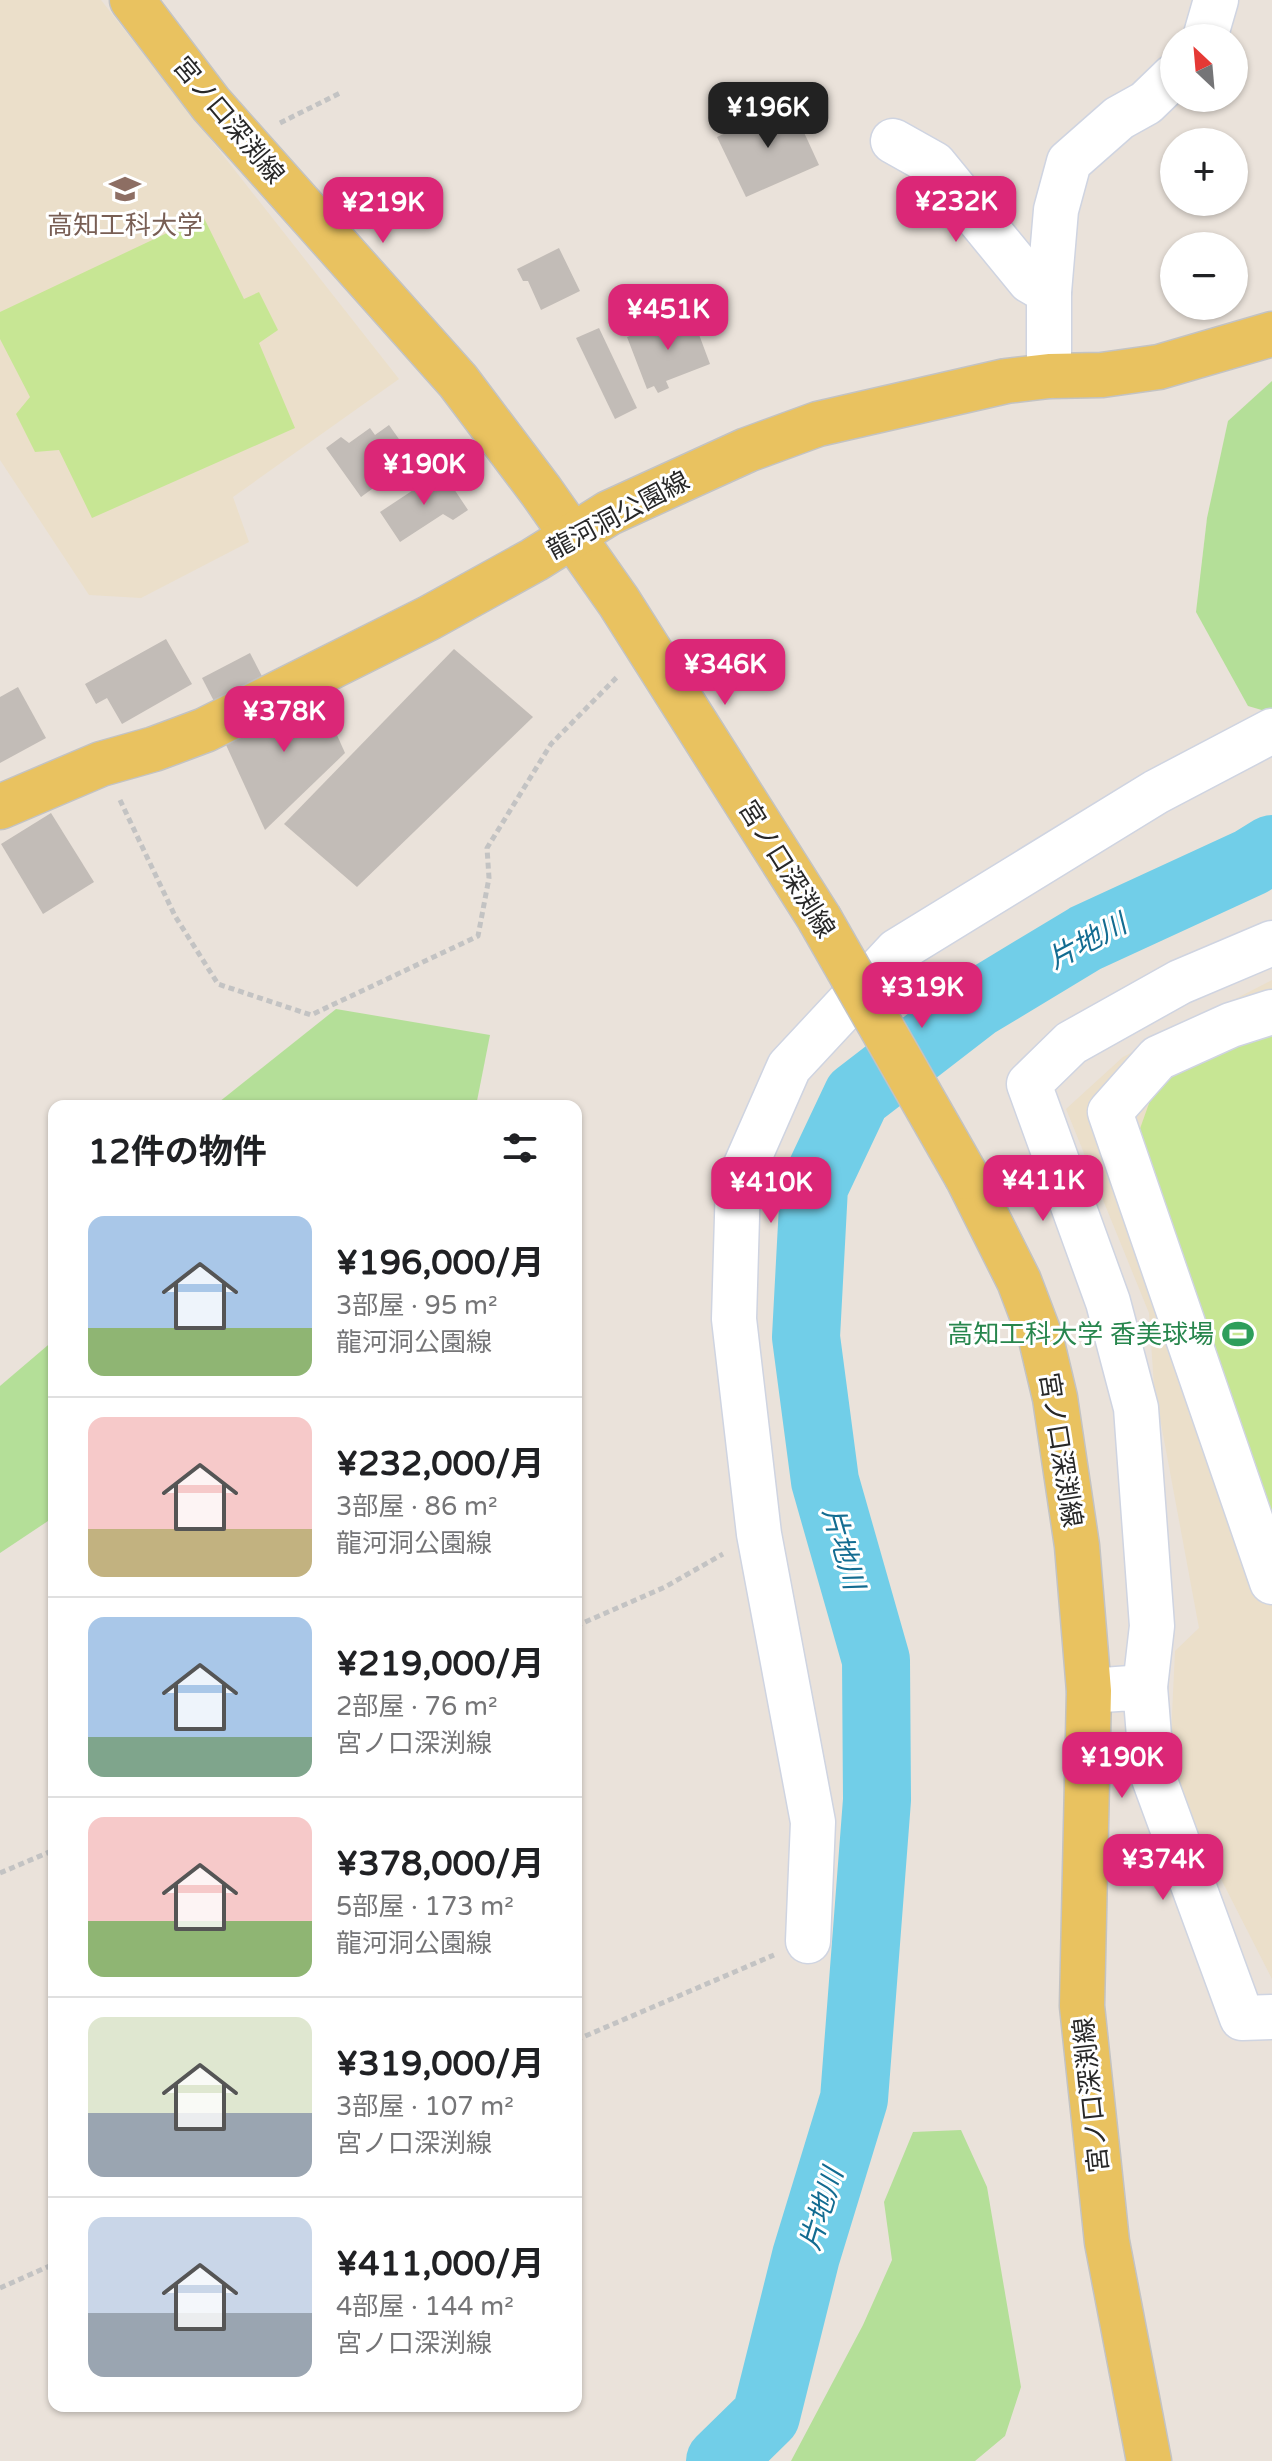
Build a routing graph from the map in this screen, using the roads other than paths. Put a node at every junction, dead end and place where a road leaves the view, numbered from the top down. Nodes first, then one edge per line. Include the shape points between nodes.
1 (132, 0) edge
2 (1216, 0) edge
3 (1209, 24) edge
4 (1160, 90) edge
5 (893, 141) dead end
6 (1049, 292) junction
7 (1272, 334) edge
8 (1049, 376) junction
9 (572, 535) junction
10 (1272, 731) edge
11 (0, 807) edge
12 (1272, 943) edge
13 (1272, 1012) edge
14 (1272, 1582) edge
15 (1145, 1687) junction
16 (1089, 1691) junction
17 (808, 1941) road end
18 (1272, 2017) edge
19 (1149, 2461) edge

1 - 9 main road, 宮ノ口深渕線 via 211,104 458,381
2 - 3 street
4 - 6 street via 1069,162 1056,210
5 - 6 street via 934,164 1030,281
6 - 8 street
7 - 8 main road, 龍河洞公園線 via 1159,367
8 - 9 main road, 龍河洞公園線 via 818,424 721,462
9 - 11 main road, 龍河洞公園線 via 429,618 283,693 205,730 101,764
9 - 16 main road, 宮ノ口深渕線, bridge via 819,918 967,1177 1019,1281 1055,1398 1077,1546
10 - 17 street via 1156,792 897,951 789,1067 738,1183 734,1319 759,1534 813,1822
12 - 15 street via 1180,982 1071,1043 1029,1084 1108,1302 1136,1408 1152,1626
13 - 14 street via 1158,1058 1110,1112
15 - 16 street
15 - 18 street via 1152,1773 1242,2018
16 - 19 main road, 宮ノ口深渕線 via 1082,2006 1107,2242

